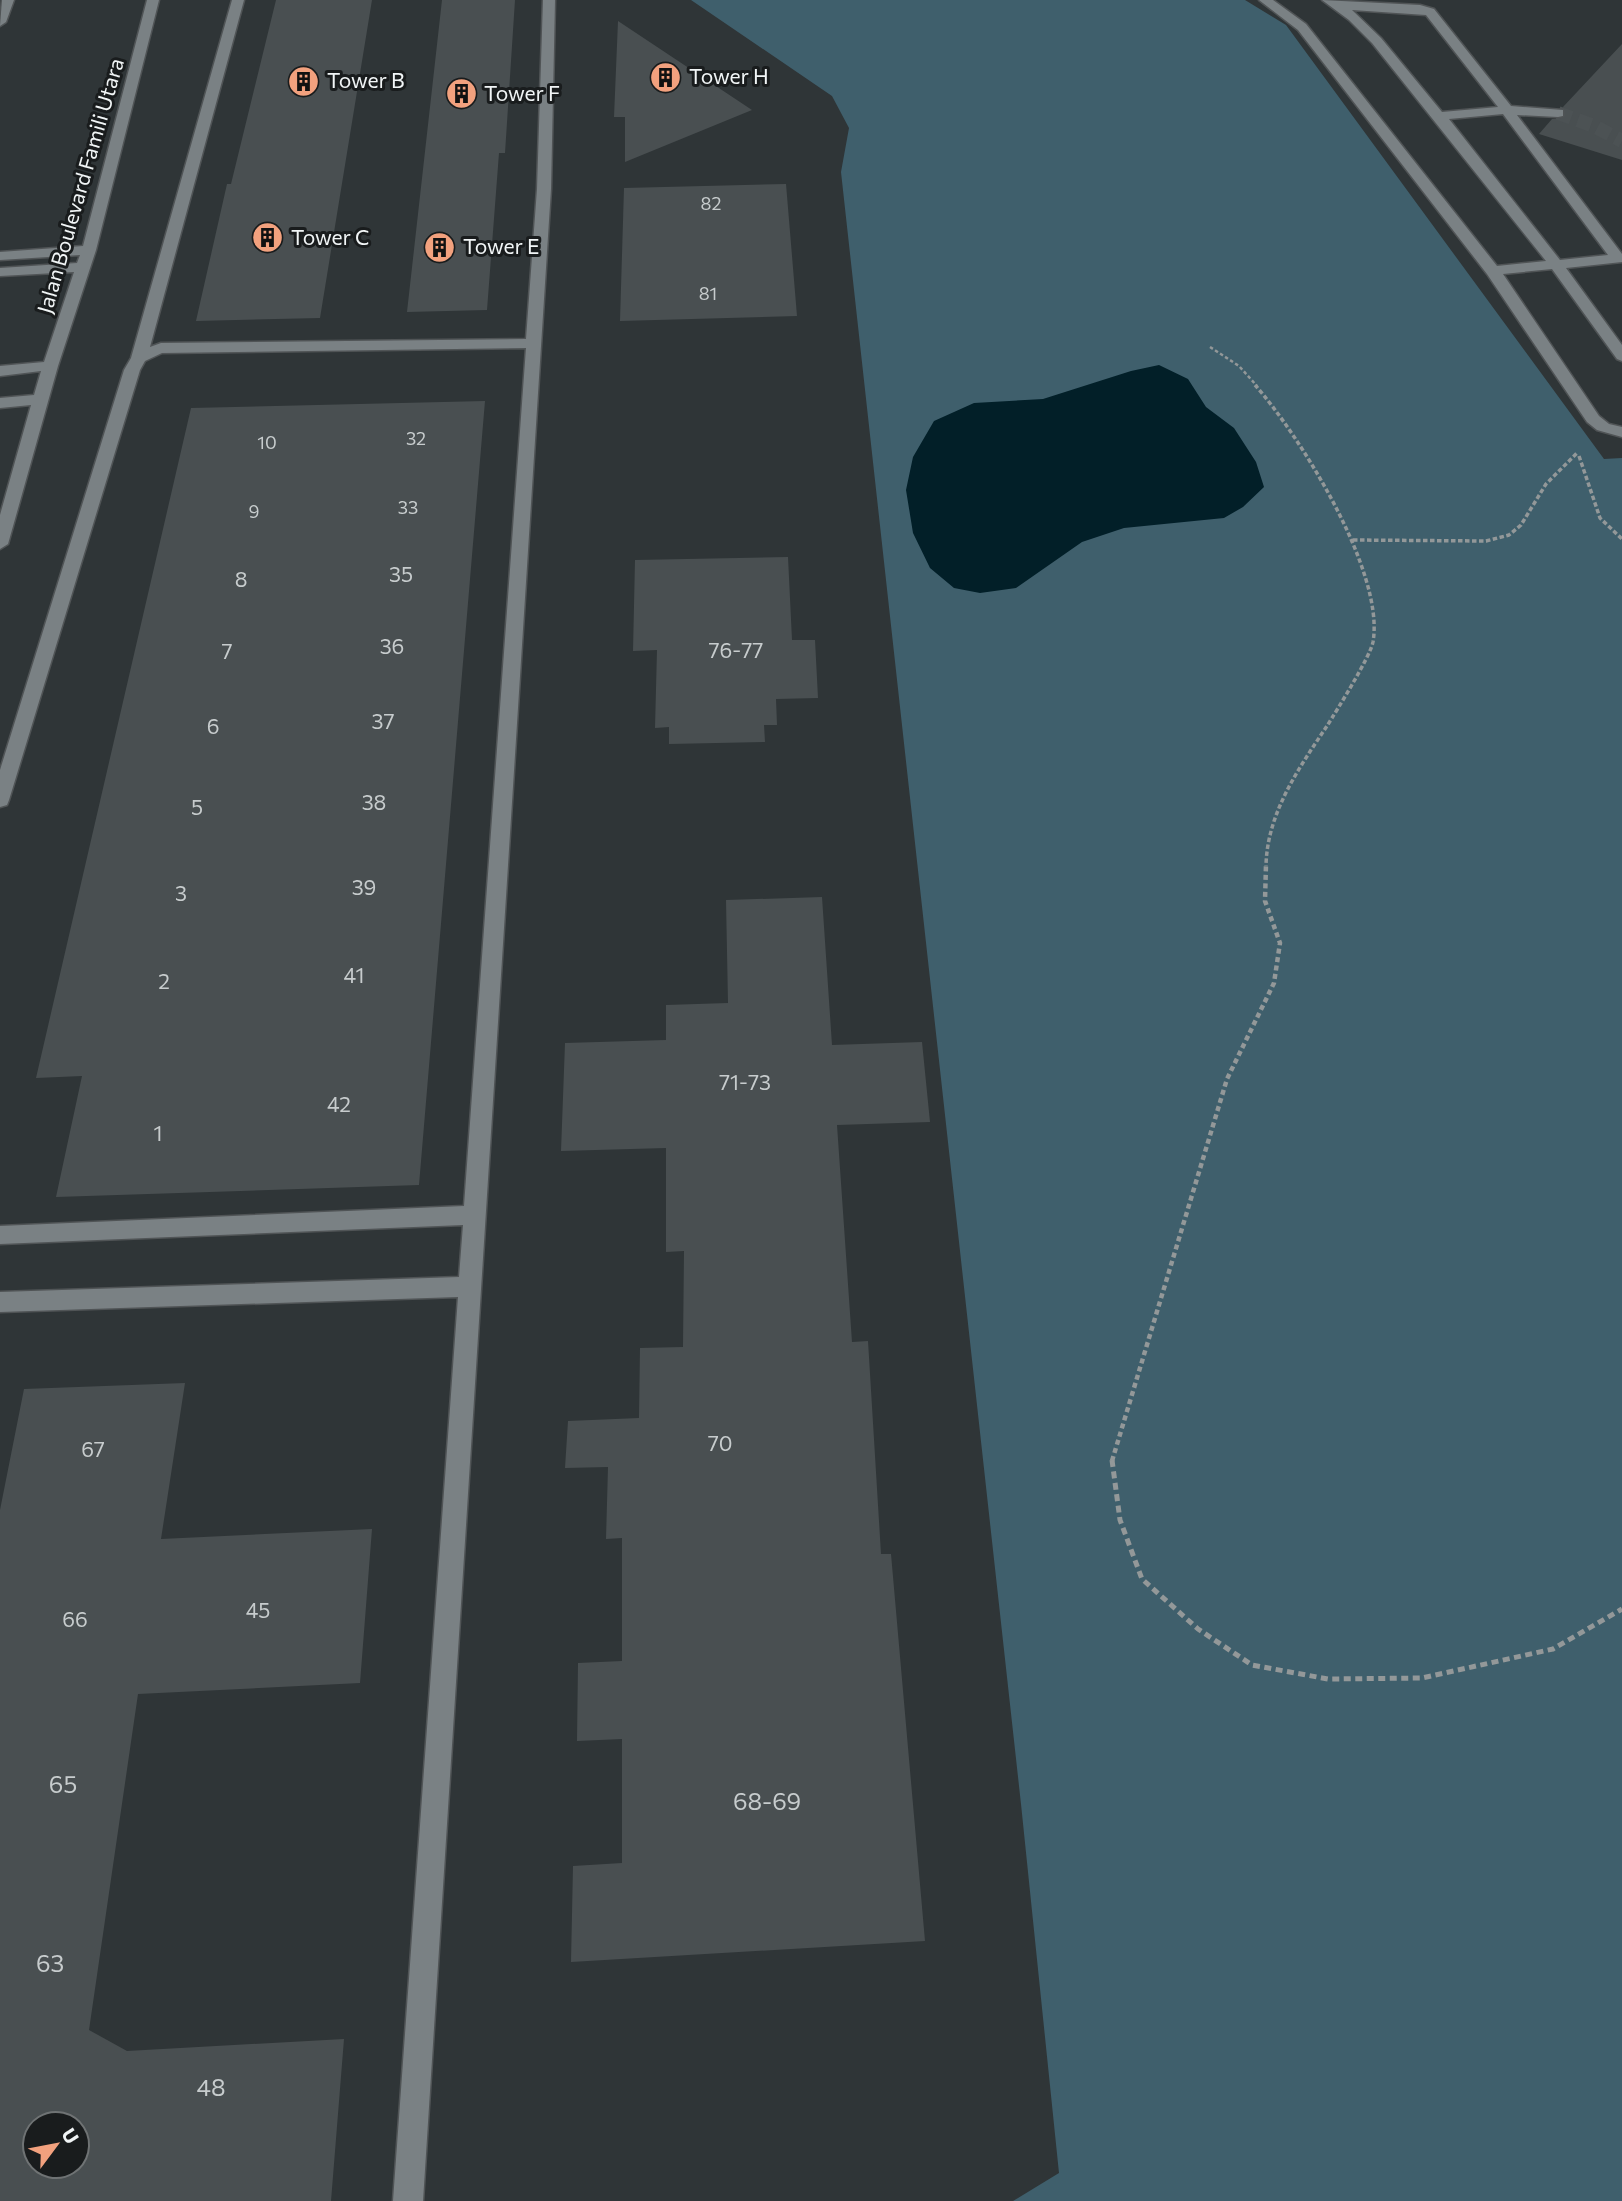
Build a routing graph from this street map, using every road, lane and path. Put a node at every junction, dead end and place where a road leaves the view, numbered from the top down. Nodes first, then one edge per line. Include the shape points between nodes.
1 (8, 0) edge
2 (153, 0) edge
3 (238, 0) edge
4 (549, 0) edge
5 (1271, 1) edge
6 (1334, 3) edge
7 (0, 22) edge
8 (1507, 110) junction
9 (1558, 113) tunnel mouth
10 (1439, 116) junction
11 (89, 250) junction
12 (0, 256) edge
13 (1620, 258) edge
14 (1558, 264) junction
15 (84, 267) junction
16 (1493, 271) junction
17 (0, 272) edge
18 (533, 343) junction
19 (1210, 347) dead end
20 (1622, 356) edge
21 (139, 358) junction
22 (50, 366) junction
23 (0, 371) edge
24 (41, 399) junction
25 (0, 402) edge
26 (1622, 432) edge
27 (1578, 452) dead end
28 (1353, 540) junction
29 (0, 544) edge
30 (0, 800) edge
31 (473, 1215) junction
32 (0, 1235) edge
33 (469, 1287) junction
34 (0, 1302) edge
35 (1622, 1609) edge
36 (408, 2201) edge

1 - 7 street
2 - 11 street, Jalan Boulevard Famili Utara
3 - 21 street
4 - 18 street via 544,189
5 - 16 street via 1302,27
6 - 8 street via 1430,12
6 - 10 street via 1373,38
8 - 9 street
8 - 10 street
8 - 13 street
10 - 14 street
11 - 12 street
11 - 15 street, Jalan Boulevard Famili Utara
13 - 14 street
14 - 16 street
14 - 20 street
15 - 17 street
15 - 22 street, Jalan Boulevard Famili Utara
16 - 26 street via 1593,419
18 - 21 street via 161,348
18 - 31 street
19 - 28 path via 1239,366 1265,396
21 - 30 street
22 - 23 street
22 - 24 street, Jalan Boulevard Famili Utara
24 - 25 street
24 - 29 street, Jalan Boulevard Famili Utara
27 - 28 path via 1546,484 1521,525 1509,535 1486,541
28 - 35 path via 1372,604 1373,643 1277,810 1266,856 1265,901 1280,943 1274,983 1227,1079 1112,1461 1120,1520 1142,1579 1198,1629 1252,1665 1328,1679 1422,1678 1553,1649
31 - 32 street
31 - 33 street
33 - 34 street
33 - 36 street

